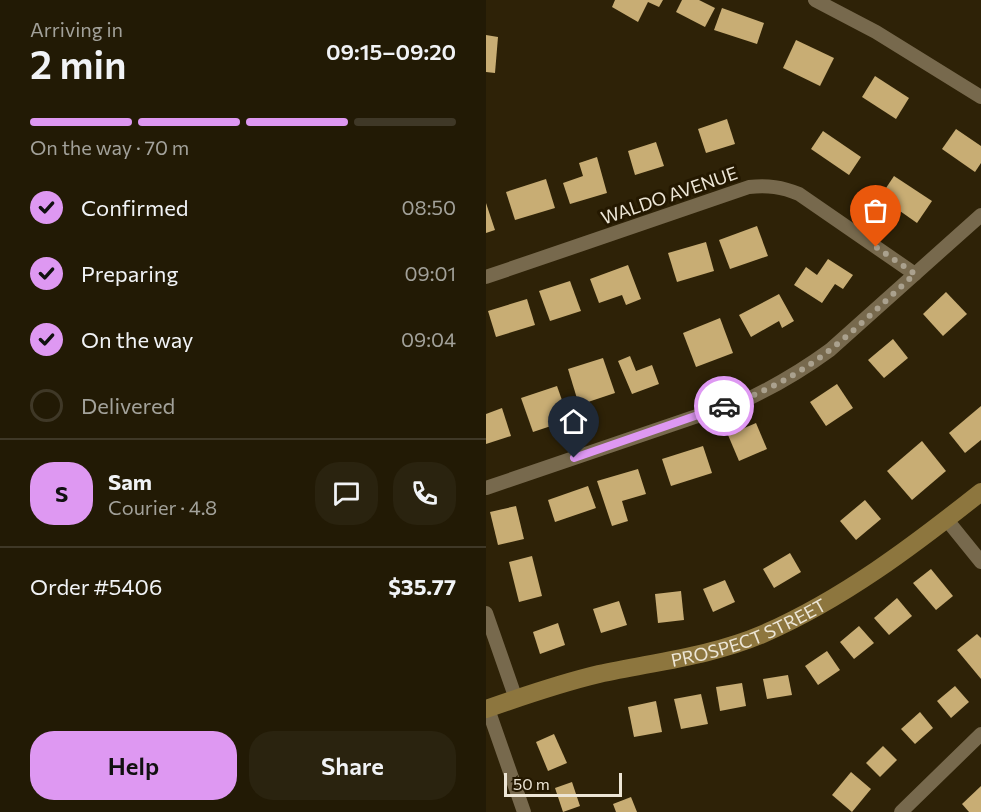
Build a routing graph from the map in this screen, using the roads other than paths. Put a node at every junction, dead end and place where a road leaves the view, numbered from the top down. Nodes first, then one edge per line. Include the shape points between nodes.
1 (816, 0) edge
2 (981, 97) edge
3 (981, 215) edge
4 (915, 274) junction
5 (486, 277) edge
6 (486, 488) edge
7 (981, 492) edge
8 (947, 520) junction
9 (981, 562) edge
10 (486, 613) edge
11 (516, 699) junction
12 (487, 709) edge
13 (981, 734) edge
14 (524, 812) edge
15 (901, 812) edge

1 - 2 street
3 - 4 street
4 - 5 street, WALDO AVENUE via 799,194 765,185 749,187
4 - 6 street via 830,350 778,385
7 - 8 main road, PROSPECT STREET
8 - 9 street
8 - 11 main road, PROSPECT STREET via 863,580 762,634
10 - 11 street
11 - 12 main road, PROSPECT STREET
12 - 14 street
13 - 15 street

